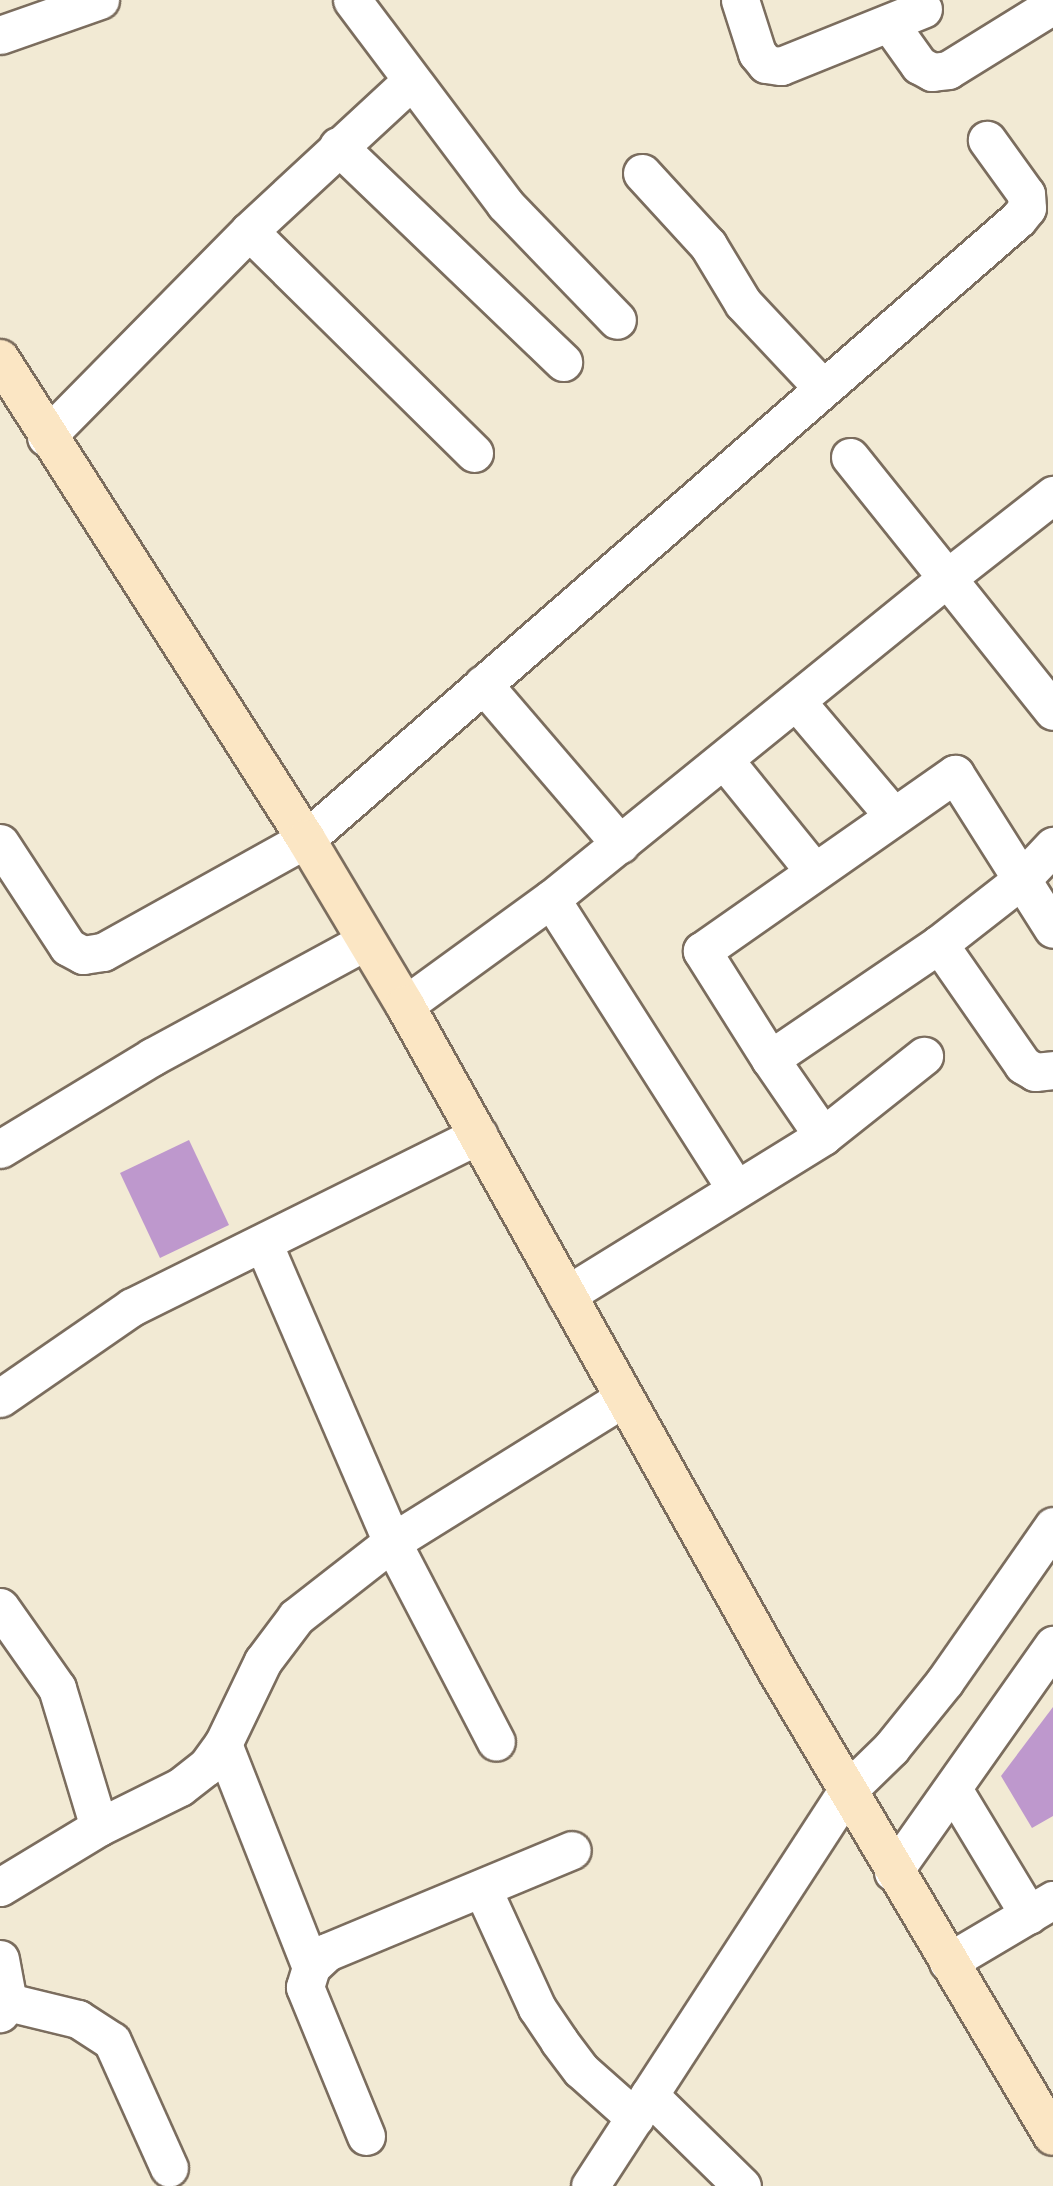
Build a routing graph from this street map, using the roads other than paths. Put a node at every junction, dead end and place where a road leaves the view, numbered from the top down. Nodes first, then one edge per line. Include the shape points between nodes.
1 (100, 0) edge
2 (352, 0) edge
3 (740, 0) edge
4 (1053, 5) edge
5 (923, 9) dead end
6 (889, 23) junction
7 (0, 35) edge
8 (409, 83) junction
9 (987, 140) dead end
10 (338, 146) junction
11 (642, 173) dead end
12 (249, 231) junction
13 (617, 320) dead end
14 (0, 359) edge
15 (563, 362) dead end
16 (822, 387) junction
17 (46, 437) junction
18 (474, 453) dead end
19 (850, 457) dead end
20 (1053, 495) edge
21 (947, 578) junction
22 (483, 684) junction
23 (796, 701) junction
24 (1053, 711) edge
25 (725, 761) junction
26 (892, 814) junction
27 (306, 839) junction
28 (0, 843) edge
29 (620, 844) junction
30 (1053, 846) edge
31 (814, 871) junction
32 (1021, 880) junction
33 (551, 899) junction
34 (1053, 929) edge
35 (366, 941) junction
36 (939, 944) junction
37 (405, 1005) junction
38 (924, 1056) dead end
39 (770, 1059) junction
40 (1053, 1070) edge
41 (479, 1135) junction
42 (823, 1136) junction
43 (0, 1149) edge
44 (735, 1188) junction
45 (264, 1245) junction
46 (566, 1295) junction
47 (0, 1398) edge
48 (623, 1398) junction
49 (1053, 1526) edge
50 (392, 1542) junction
51 (0, 1606) edge
52 (1053, 1645) edge
53 (496, 1742) dead end
54 (223, 1744) junction
55 (953, 1789) junction
56 (847, 1791) junction
57 (100, 1827) junction
58 (572, 1850) dead end
59 (893, 1872) junction
60 (0, 1887) edge
61 (482, 1888) junction
62 (1041, 1908) edge
63 (0, 1959) edge
64 (948, 1962) junction
65 (311, 1967) junction
66 (4, 2007) edge
67 (642, 2107) junction
68 (1052, 2132) edge
69 (366, 2136) dead end
70 (169, 2168) dead end
71 (590, 2186) edge
72 (742, 2186) edge

1 - 7 street
2 - 8 street
3 - 6 street via 757,53 766,64 781,66
4 - 6 street via 948,70 932,72 919,65
5 - 6 street
8 - 10 street
8 - 13 street via 505,204
9 - 16 street via 1026,194 1027,208
10 - 12 street
10 - 15 street
11 - 16 street via 708,245 743,303
12 - 17 street
12 - 18 street
14 - 17 main road
16 - 22 street
17 - 27 main road
19 - 21 street
20 - 21 street
21 - 23 street
21 - 24 street
22 - 27 street
22 - 29 street
23 - 25 street
23 - 26 street
25 - 29 street
25 - 31 street
26 - 31 street
26 - 32 street via 955,774
27 - 28 street via 103,952 83,955 68,947
27 - 35 main road
29 - 33 street
30 - 32 street
31 - 39 street via 702,951
32 - 34 street
32 - 36 street
33 - 37 street
33 - 44 street
35 - 37 main road
35 - 43 street via 152,1056
36 - 39 street
36 - 40 street via 1023,1065 1035,1072
37 - 41 main road
38 - 42 street
39 - 42 street
41 - 45 street
41 - 46 main road
42 - 44 street
44 - 46 street
45 - 47 street via 132,1307
45 - 50 street
46 - 48 main road
48 - 50 street
48 - 56 main road
49 - 56 street via 945,1681 891,1748
50 - 53 street
50 - 54 street via 296,1616 262,1661
51 - 57 street via 57,1688
52 - 55 street
54 - 57 street via 206,1767 180,1787
54 - 65 street
55 - 59 street
55 - 62 street
56 - 59 main road
56 - 67 street
57 - 60 street
58 - 61 street
59 - 64 main road
61 - 65 street via 327,1952
61 - 67 street via 552,2030 581,2070
62 - 64 street
63 - 66 street
64 - 68 main road
65 - 69 street via 305,1987
66 - 70 street via 78,2019 112,2042
67 - 71 street
67 - 72 street

